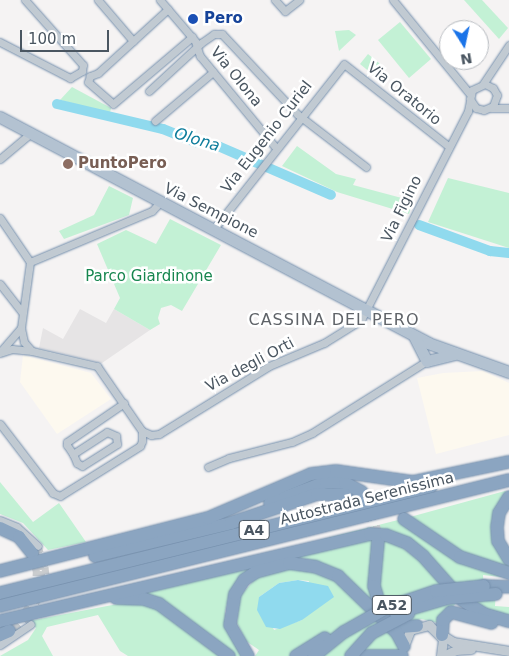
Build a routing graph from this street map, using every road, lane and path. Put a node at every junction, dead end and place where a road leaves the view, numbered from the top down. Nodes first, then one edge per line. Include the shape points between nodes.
1 (25, 0) edge
2 (98, 0) edge
3 (160, 0) edge
4 (275, 0) edge
5 (299, 0) edge
6 (394, 1) edge
7 (168, 9) junction
8 (192, 38) junction
9 (134, 40) junction
10 (0, 42) edge
11 (509, 45) edge
12 (198, 46) junction
13 (344, 64) joint
14 (492, 68) junction
15 (213, 72) junction
16 (483, 84) junction
17 (493, 88) junction
18 (149, 90) dead end
19 (470, 97) junction
20 (497, 97) junction
21 (491, 108) junction
22 (508, 108) edge
23 (478, 109) junction
24 (301, 116) junction
25 (0, 118) edge
26 (463, 120) junction
27 (155, 121) dead end
28 (30, 133) junction
29 (448, 145) junction
30 (276, 148) junction
31 (0, 158) edge
32 (366, 167) dead end
33 (160, 202) junction
34 (0, 218) edge
35 (213, 230) junction
36 (30, 262) junction
37 (0, 284) edge
38 (366, 310) junction
39 (22, 312) junction
40 (21, 328) junction
41 (32, 351) junction
42 (429, 352) junction
43 (0, 353) edge
44 (509, 372) edge
45 (124, 403) junction
46 (0, 424) edge
47 (142, 431) junction
48 (73, 454) junction
49 (509, 462) edge
50 (208, 467) dead end
51 (509, 468) edge
52 (509, 480) edge
53 (362, 492) dead end
54 (346, 495) tunnel mouth
55 (509, 497) edge
56 (428, 500) junction
57 (404, 519) dead end
58 (0, 520) edge
59 (0, 528) edge
60 (141, 540) junction
61 (378, 540) tunnel mouth
62 (35, 549) joint
63 (509, 559) edge
64 (0, 571) edge
65 (195, 573) junction
66 (509, 573) edge
67 (0, 579) edge
68 (509, 587) edge
69 (436, 591) junction
70 (479, 591) junction
71 (0, 593) edge
72 (509, 595) edge
73 (0, 606) edge
74 (374, 611) junction
75 (0, 621) edge
76 (388, 622) junction
77 (509, 623) edge
78 (31, 624) dead end
79 (417, 626) junction
80 (7, 628) edge
81 (442, 635) junction
82 (0, 645) edge
83 (509, 651) edge
84 (404, 653) edge
85 (255, 655) edge
86 (229, 656) edge
87 (296, 656) edge
88 (314, 656) edge
89 (327, 656) edge
90 (351, 656) edge
91 (366, 656) edge
92 (442, 656) edge
93 (500, 656) edge

1 - 10 street via 83,65 82,71 70,78
2 - 9 street
3 - 7 street, Via Olona
4 - 5 street via 286,11
6 - 19 street
7 - 8 street, Via Olona
7 - 9 street
8 - 9 street via 113,104 91,86 88,78
8 - 12 street, Via Olona
11 - 14 street
12 - 15 street, Via Olona via 198,53
12 - 18 street
12 - 24 street via 216,33 226,36
13 - 24 street, Via Eugenio Curiel
13 - 29 street, Via Oratorio
14 - 16 street
14 - 17 street
15 - 27 street
15 - 30 street, Via Olona
16 - 17 street
16 - 19 street via 474,88
17 - 20 street
19 - 23 street
19 - 26 street, Via Figino
20 - 21 street
20 - 22 street
21 - 22 street
21 - 23 street
23 - 26 street, Via Figino
24 - 30 street, Via Eugenio Curiel
24 - 32 street
25 - 28 main road, Via Sempione
26 - 29 street, Via Figino
28 - 31 street
28 - 33 main road, Via Sempione
29 - 38 street, Via Figino
30 - 35 street, Via Eugenio Curiel
33 - 35 main road, Via Sempione
33 - 36 street via 152,211
34 - 36 street
35 - 38 main road, Via Sempione
36 - 39 street
37 - 39 street
38 - 42 main road, Via Sempione via 409,330
38 - 47 street, Via degli Orti via 361,320 329,340 269,366 159,434
39 - 40 street
40 - 41 street via 24,342
40 - 43 street
41 - 43 street via 12,349
41 - 45 street via 97,366
42 - 44 main road, Via Sempione via 462,353
42 - 50 street via 415,367 312,433
45 - 47 street
45 - 48 street via 69,437 67,442
46 - 47 street via 53,493 60,496 140,446
48 - 48 street via 80,465 85,465 117,444 116,436 105,433
49 - 60 highway, A4 via 413,482 336,471 319,472 219,514
51 - 71 highway, Autostrada Serenissima / A4
52 - 56 highway, Autostrada Serenissima / A4
53 - 60 highway via 345,483 320,482 231,519
54 - 60 highway via 317,494 232,523
55 - 63 highway via 499,513 497,531 500,545
56 - 65 highway via 275,551
56 - 73 highway, Autostrada Serenissima / A4
57 - 66 highway via 460,557
58 - 62 street via 25,532
59 - 62 highway
60 - 64 highway
60 - 67 highway
61 - 76 highway via 374,586 380,610
65 - 77 highway via 355,536 386,535 419,552 462,600 484,614
65 - 80 highway
68 - 70 highway, A52
69 - 70 highway, A52, bridge
69 - 87 highway, bridge via 387,602
69 - 88 highway, A52, bridge via 370,616
70 - 72 highway, A52, bridge
70 - 89 highway, A52, bridge via 399,612 364,628
70 - 90 highway, bridge via 399,617 372,633
74 - 76 highway
74 - 84 highway via 397,633
74 - 85 highway via 351,586 331,572 290,563 263,568 249,576 235,594 230,612 237,634
75 - 80 highway
76 - 79 highway via 401,627
77 - 81 highway via 477,620 454,612 444,617
78 - 82 street
79 - 81 street via 433,627
79 - 84 street via 408,633
80 - 86 highway via 118,598 144,599 166,608
81 - 83 street via 453,642
81 - 92 street
84 - 91 highway
92 - 93 street via 466,648

